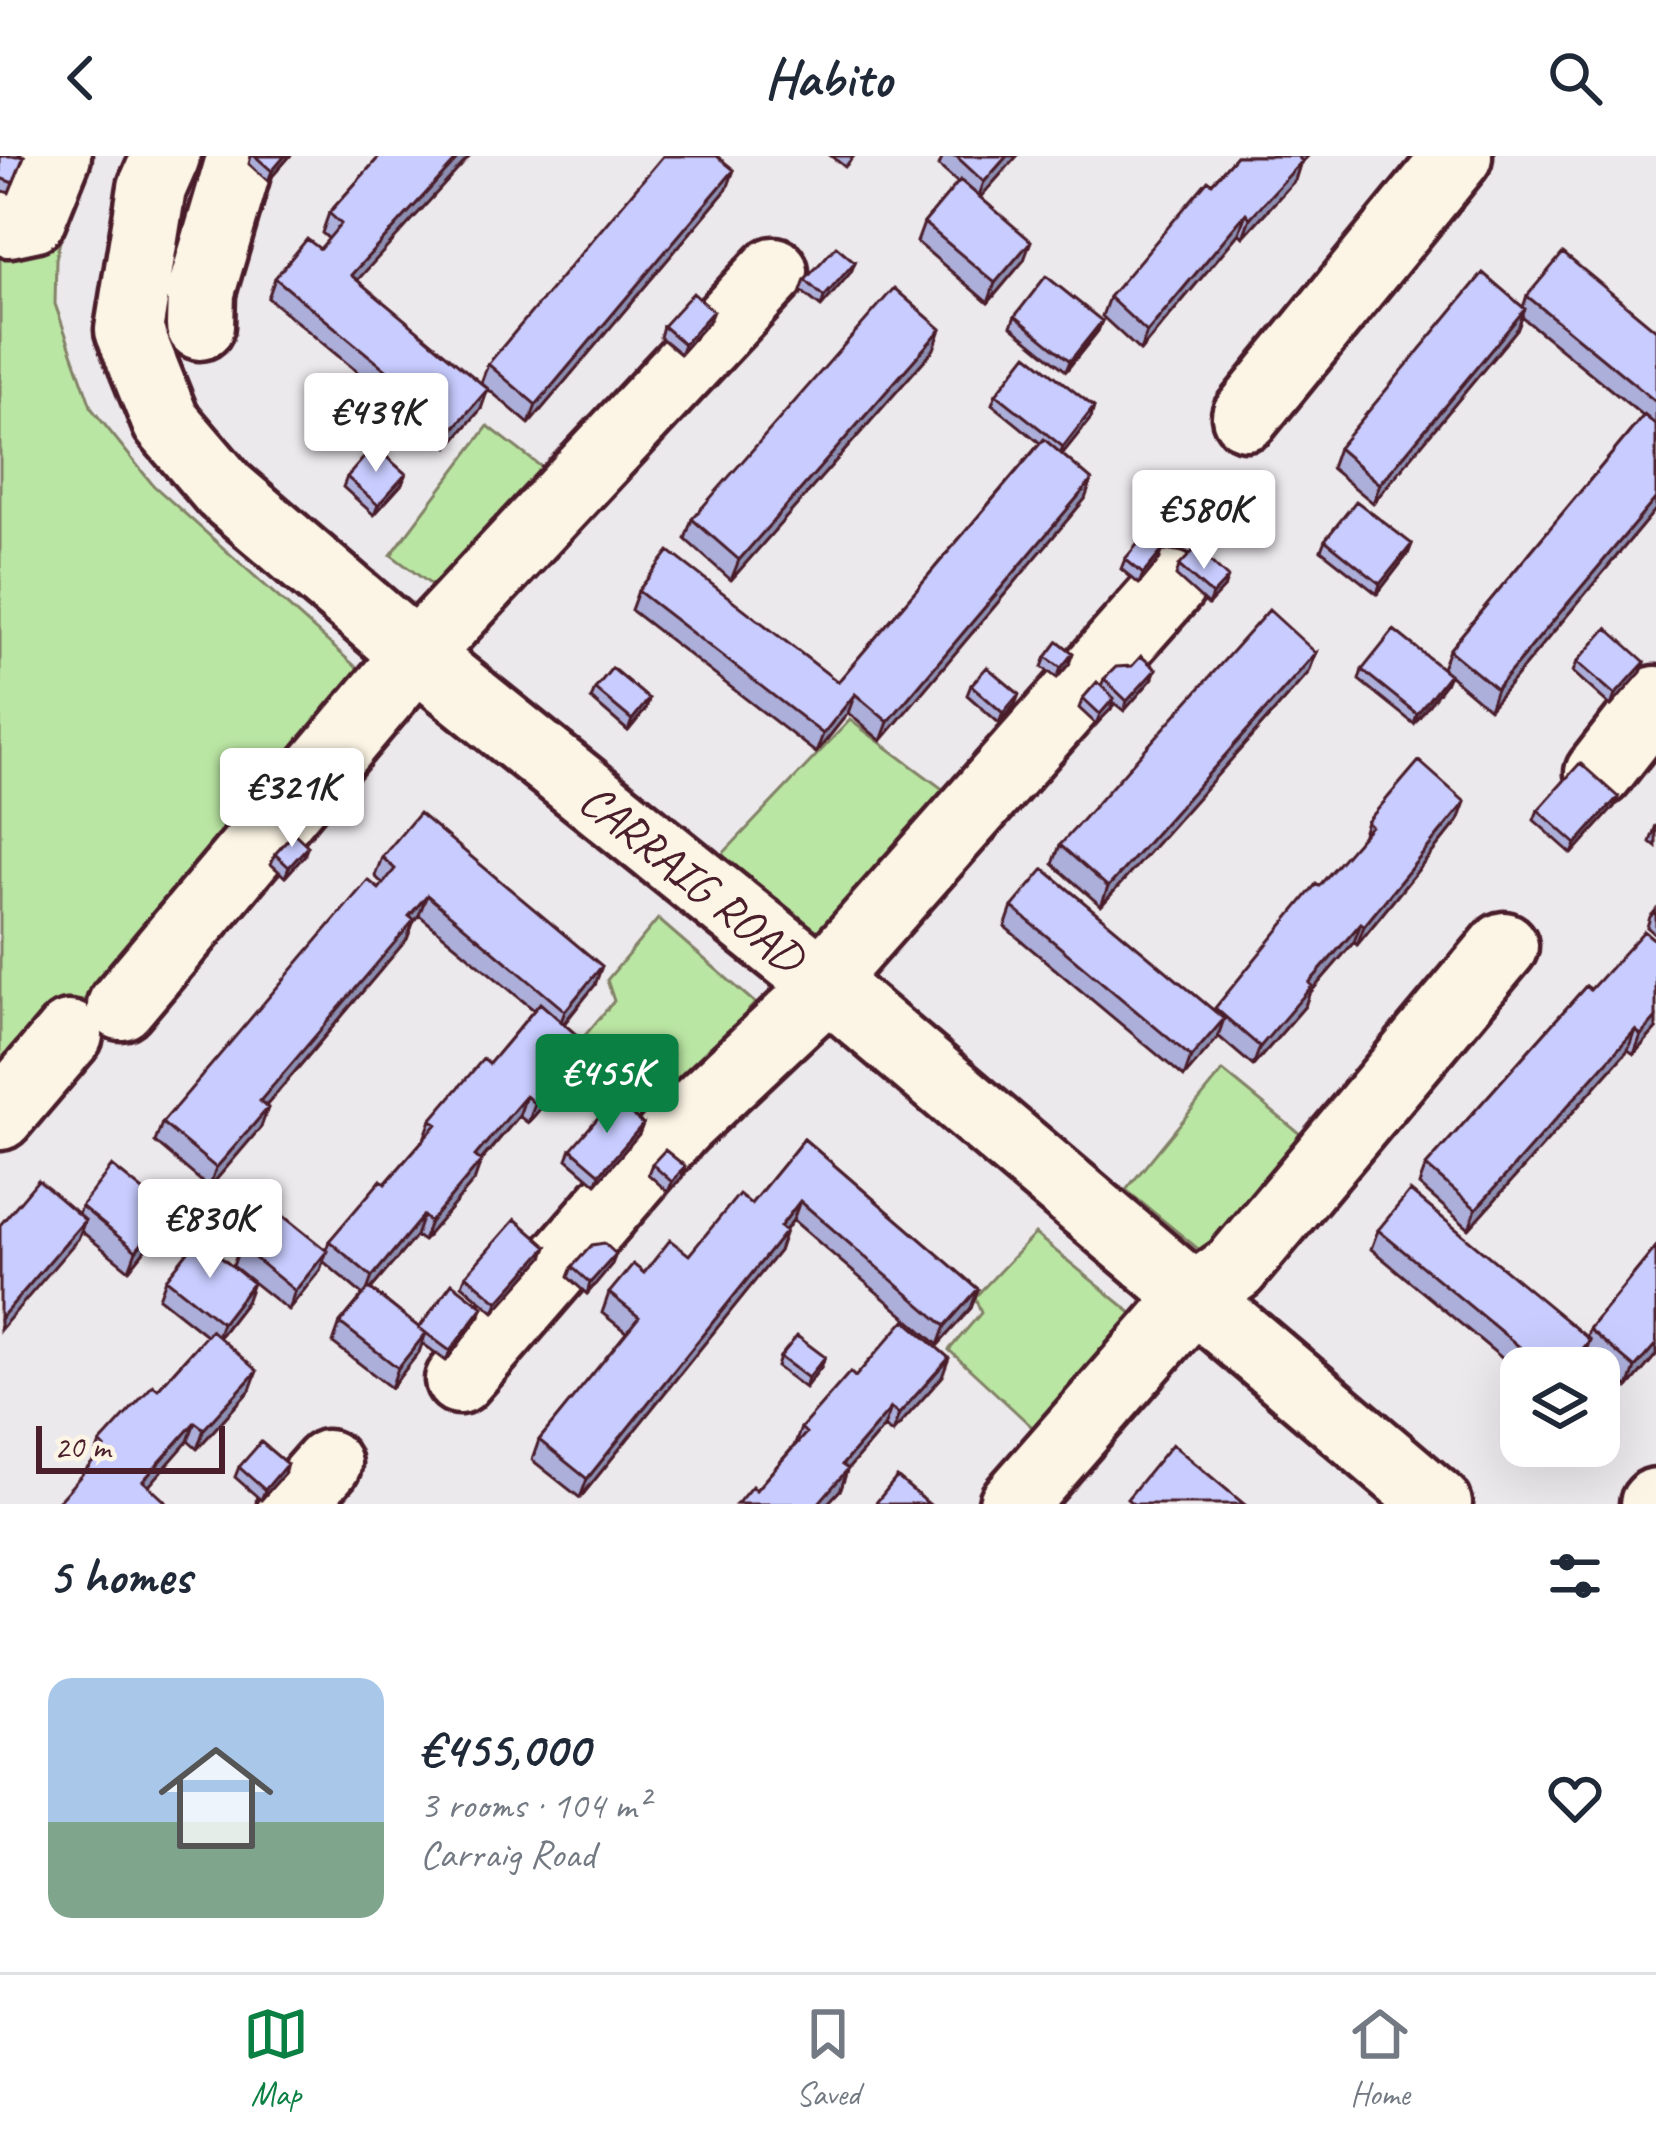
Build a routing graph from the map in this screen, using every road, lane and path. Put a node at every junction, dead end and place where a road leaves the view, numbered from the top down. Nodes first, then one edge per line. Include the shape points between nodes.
1 (57, 156) edge
2 (166, 156) edge
3 (1458, 156) edge
4 (233, 160) edge
5 (9, 223) dead end
6 (774, 271) dead end
7 (200, 326) dead end
8 (1246, 416) dead end
9 (1172, 585) dead end
10 (416, 655) junction
11 (1656, 700) edge
12 (1599, 773) edge
13 (1504, 946) dead end
14 (825, 983) junction
15 (0, 1116) edge
16 (1194, 1297) junction
17 (459, 1380) dead end
18 (1013, 1504) edge
19 (1438, 1504) edge

1 - 5 street via 32,218
2 - 10 street, CARRAIG ROAD via 152,188 128,330 166,422 224,490
3 - 8 street
4 - 7 street
6 - 10 street
9 - 14 street
10 - 14 street, CARRAIG ROAD
10 - 15 street via 95,1021
11 - 12 street
13 - 16 street via 1235,1268
14 - 16 street, CARRAIG ROAD
14 - 17 street via 679,1126
16 - 18 street
16 - 19 street, CARRAIG ROAD

